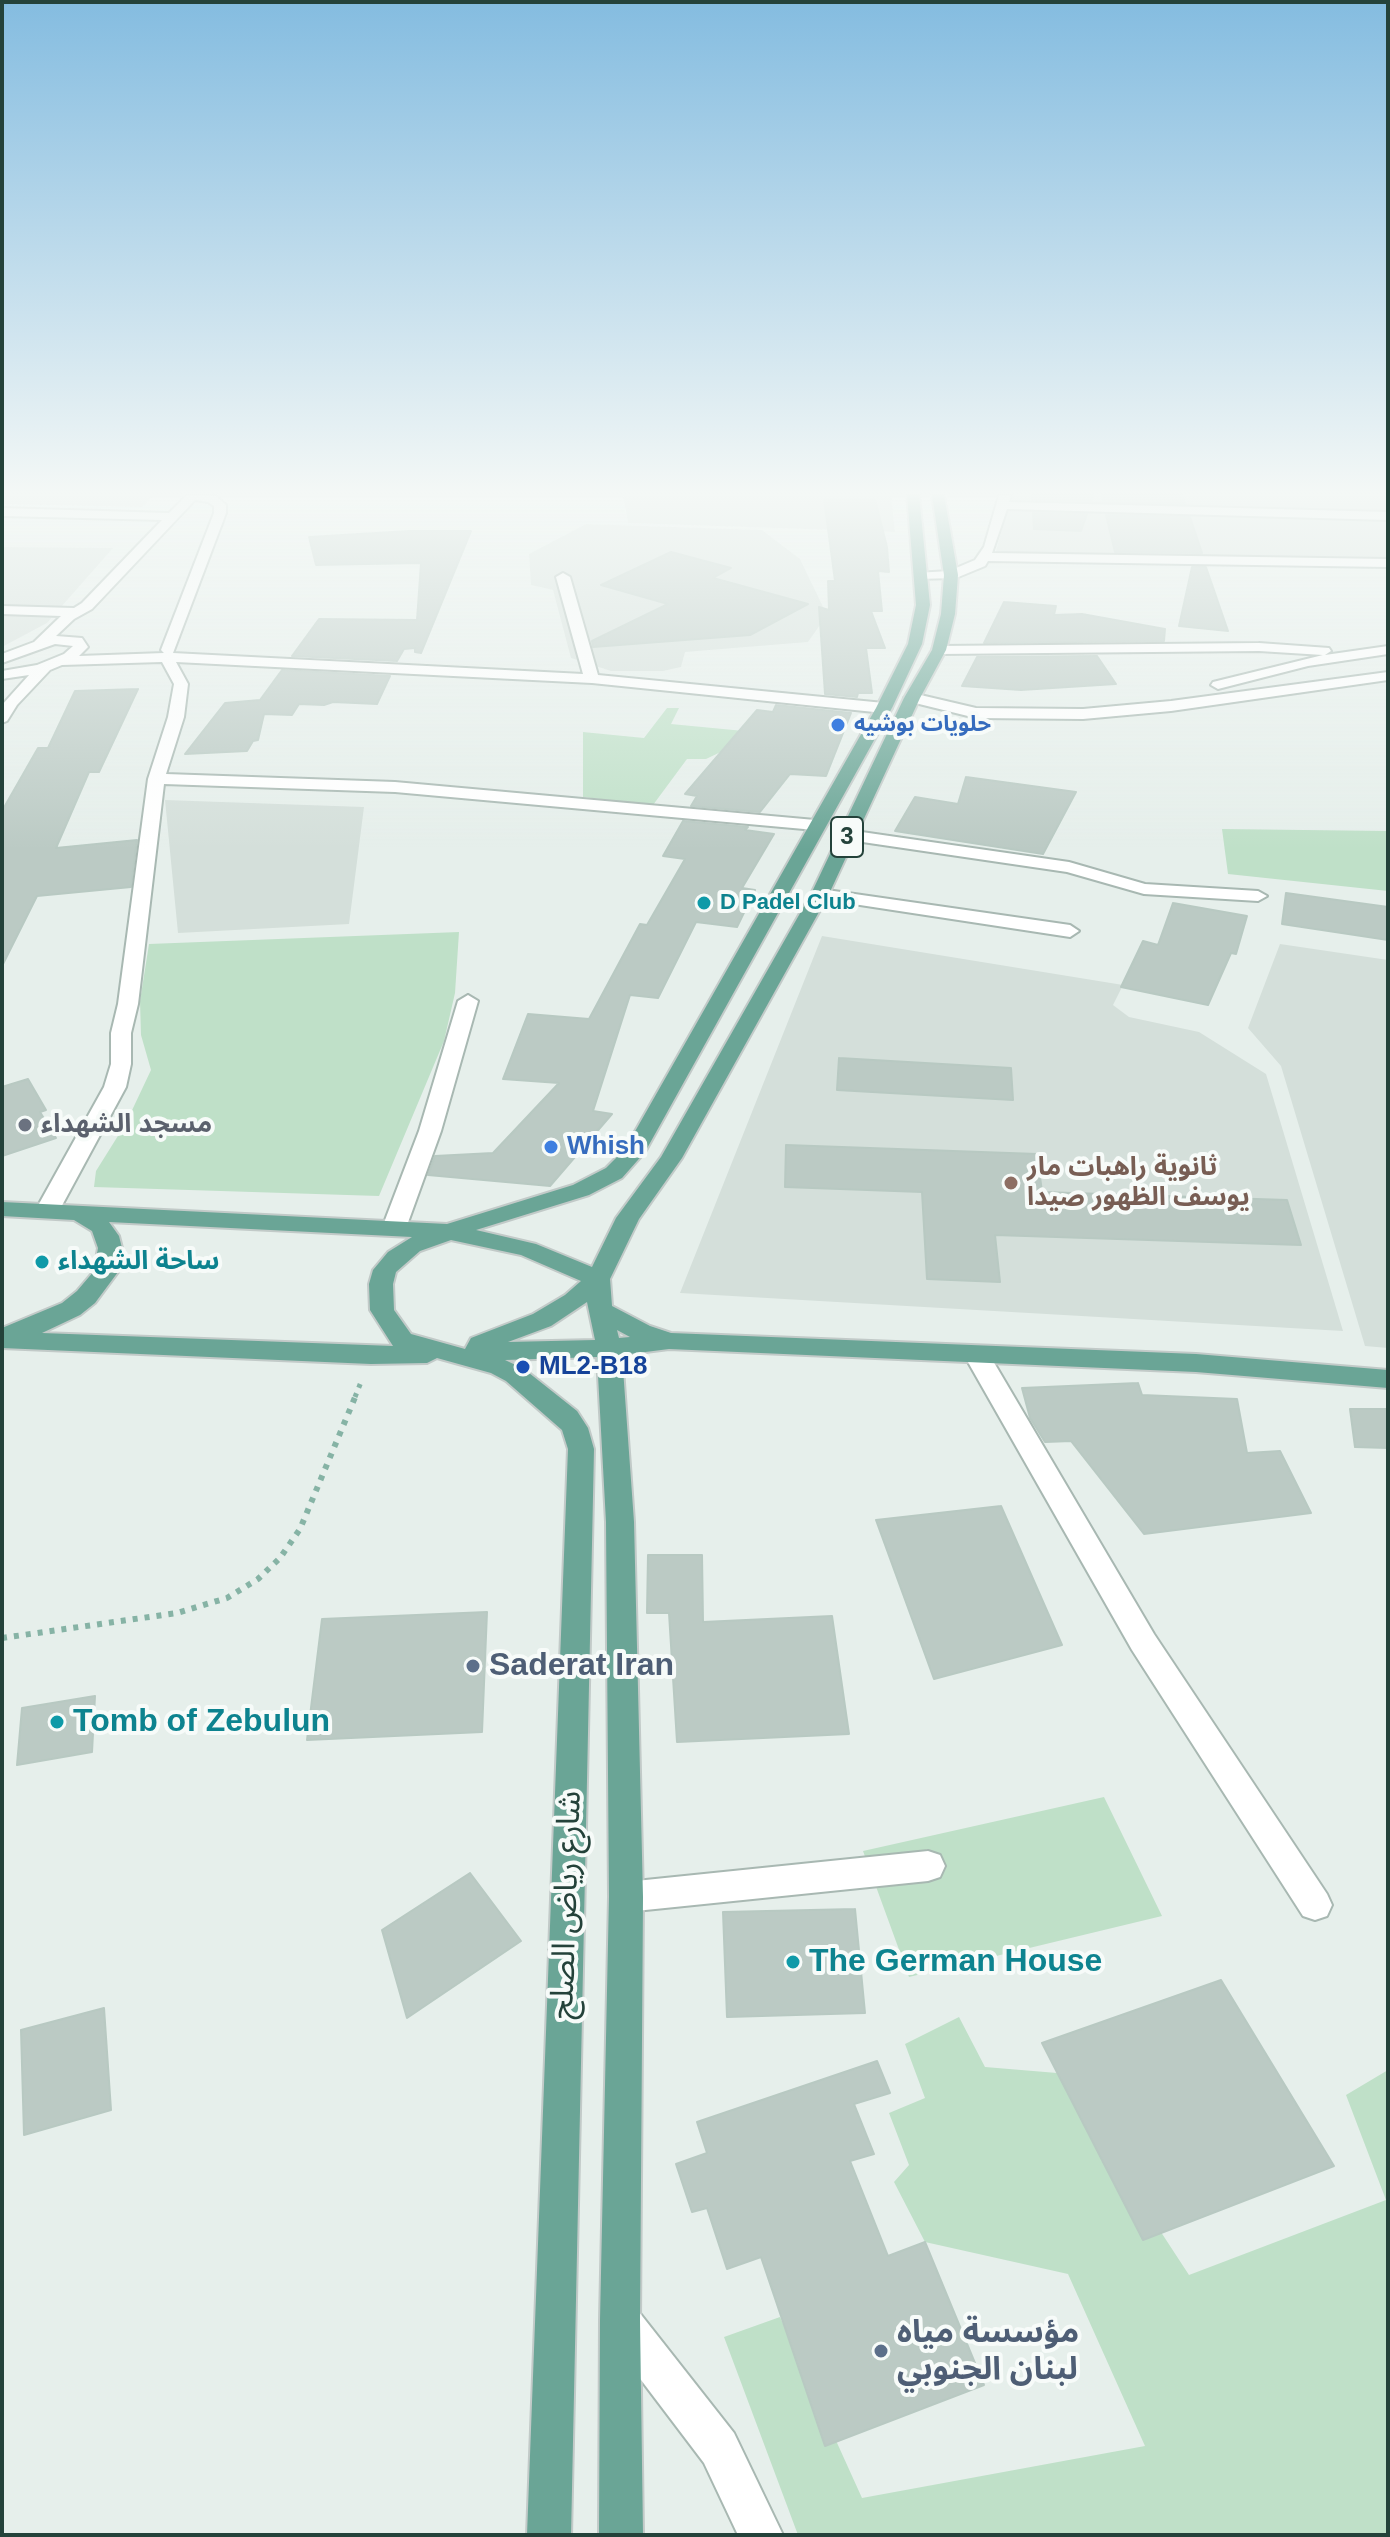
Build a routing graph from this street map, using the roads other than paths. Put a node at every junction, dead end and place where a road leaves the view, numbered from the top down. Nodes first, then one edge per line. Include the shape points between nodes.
1 (19, 613) edge
2 (92, 613) edge
3 (183, 613) edge
4 (573, 613) edge
5 (921, 613) edge
6 (948, 613) edge
7 (81, 626) junction
8 (41, 642) junction
9 (1259, 647) junction
10 (939, 650) junction
11 (1388, 650) edge
12 (1363, 653) junction
13 (168, 655) junction
14 (255, 660) junction
15 (1307, 662) junction
16 (53, 664) junction
17 (2, 665) edge
18 (1388, 676) edge
19 (192, 679) junction
20 (592, 679) junction
21 (1346, 680) junction
22 (916, 692) junction
23 (11, 703) junction
24 (884, 708) junction
25 (2, 718) edge
26 (156, 779) junction
27 (815, 825) junction
28 (848, 835) junction
29 (820, 894) junction
30 (1258, 896) dead end
31 (1070, 931) dead end
32 (468, 1001) dead end
33 (2, 1209) edge
34 (47, 1211) junction
35 (77, 1211) junction
36 (394, 1228) junction
37 (450, 1232) junction
38 (598, 1279) junction
39 (600, 1310) junction
40 (2, 1338) edge
41 (669, 1341) junction
42 (609, 1348) junction
43 (447, 1353) junction
44 (977, 1355) junction
45 (1388, 1379) edge
46 (928, 1866) dead end
47 (626, 1897) junction
48 (1315, 1905) dead end
49 (620, 2320) junction
50 (549, 2535) edge
51 (621, 2535) edge
52 (761, 2535) edge

1 - 7 street
2 - 7 street
3 - 13 street
4 - 20 street
5 - 24 main road, 3 via 915,644
6 - 10 main road, 3
7 - 8 street
7 - 8 street via 62,639
7 - 13 street
7 - 16 street via 78,652
8 - 17 street
9 - 10 street
9 - 12 street
9 - 15 street
10 - 22 main road, 3
11 - 12 street
12 - 15 street
13 - 14 street
13 - 16 street
13 - 19 street
14 - 19 street
14 - 20 street
15 - 21 street
15 - 22 street via 1204,688 1088,702 991,703
16 - 17 street via 25,673
16 - 23 street
17 - 23 street
18 - 21 street
19 - 26 street
20 - 24 street
21 - 22 street via 1083,714 976,713
22 - 28 main road, 3
23 - 25 street
24 - 27 main road, 3
26 - 27 street via 395,787
26 - 34 street via 118,1075
27 - 37 main road, 3 via 634,1152 614,1173 581,1190
28 - 29 main road, 3
28 - 30 street via 1069,867 1144,889
29 - 31 street
29 - 38 main road, 3 via 671,1158 628,1218
32 - 36 street via 430,1131
33 - 34 main road
34 - 35 main road
35 - 36 main road
35 - 40 main road via 107,1236 106,1272 71,1309
36 - 37 main road
37 - 38 main road via 528,1249
37 - 43 main road via 396,1257 385,1270 380,1298 387,1321 402,1340
38 - 39 main road
38 - 43 main road via 574,1301 525,1328
39 - 41 main road
39 - 42 main road
40 - 43 main road via 371,1355
41 - 42 main road
41 - 44 main road
42 - 43 main road
42 - 47 main road, شارع رياض الصلح via 620,1522
43 - 50 main road, شارع رياض الصلح via 500,1367 528,1384 568,1418 581,1449
44 - 45 main road via 1196,1363
44 - 48 street via 1143,1642
46 - 47 street
47 - 49 main road, شارع رياض الصلح
49 - 51 main road, شارع رياض الصلح
49 - 52 street via 719,2448

